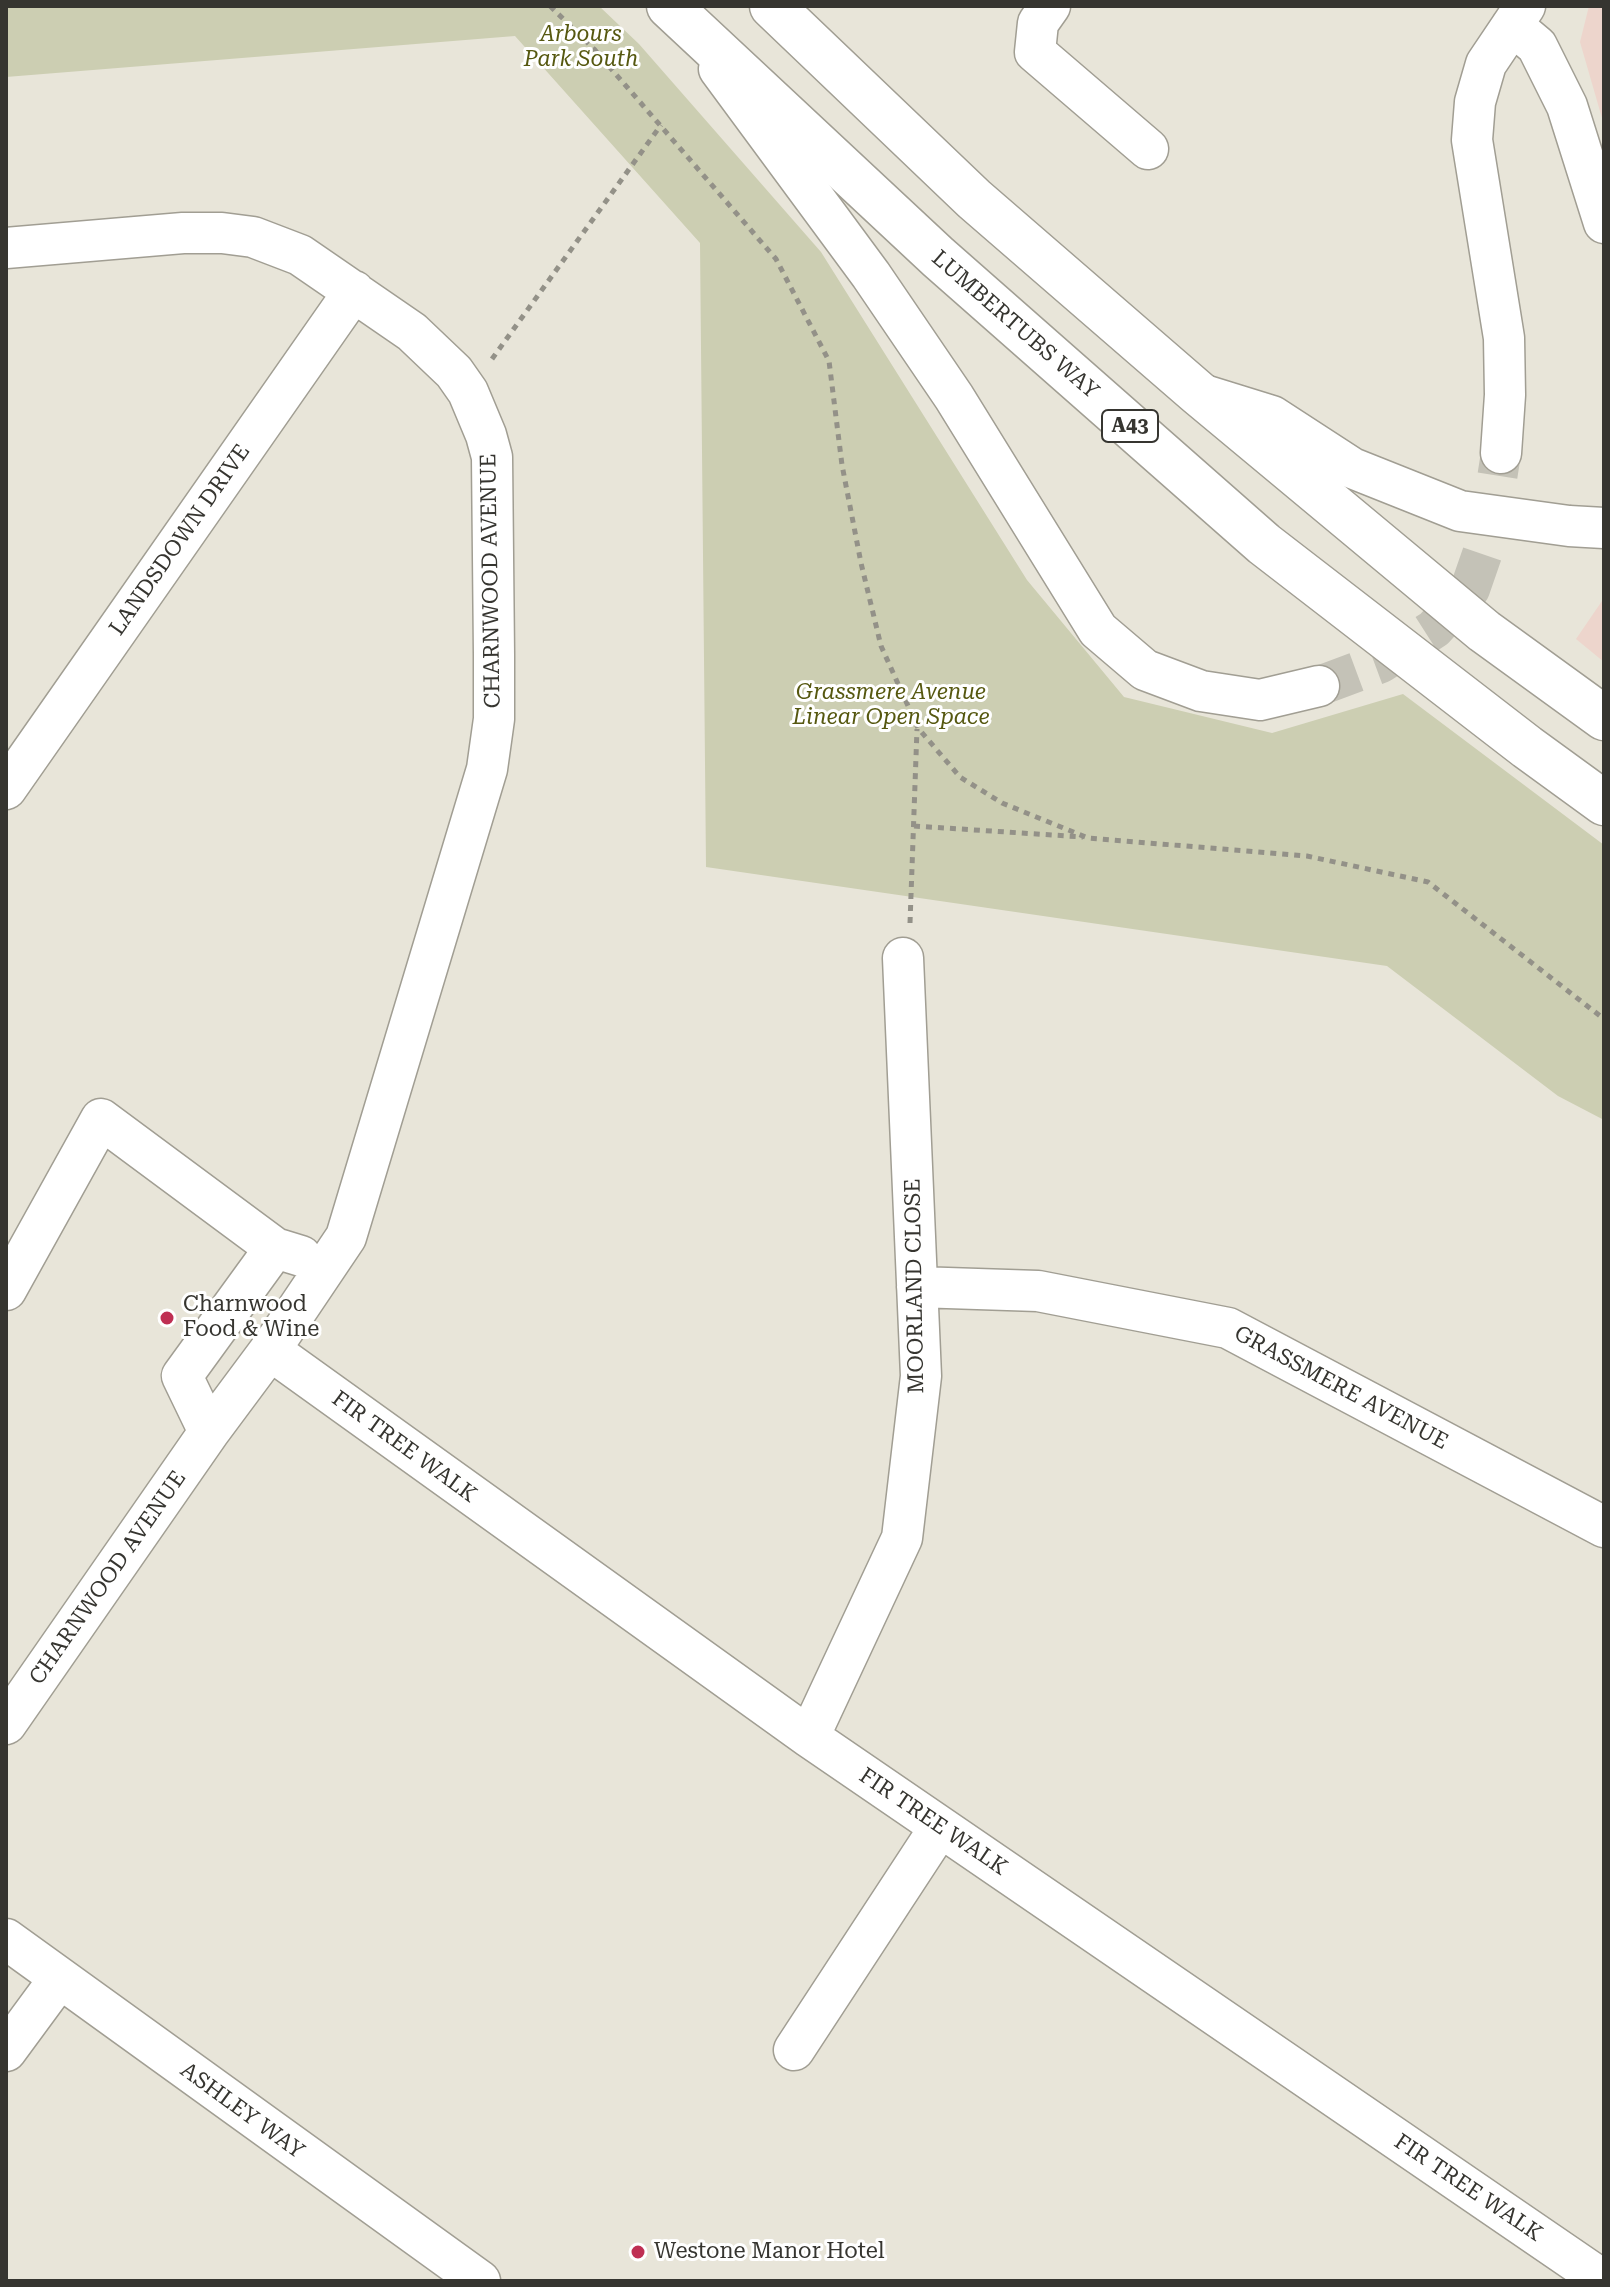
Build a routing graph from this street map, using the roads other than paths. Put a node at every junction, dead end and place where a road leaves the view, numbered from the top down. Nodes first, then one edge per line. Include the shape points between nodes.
1 (772, 6) edge
2 (1050, 6) edge
3 (676, 13) edge
4 (1519, 15) edge
5 (1567, 106) junction
6 (1604, 133) edge
7 (1148, 149) dead end
8 (1604, 223) edge
9 (6, 248) edge
10 (354, 291) junction
11 (1198, 393) junction
12 (1501, 453) tunnel mouth
13 (1604, 528) edge
14 (1319, 686) tunnel mouth
15 (1604, 718) edge
16 (6, 789) edge
17 (1604, 803) edge
18 (903, 958) road end
19 (275, 1248) junction
20 (329, 1265) junction
21 (917, 1287) junction
22 (6, 1290) edge
23 (270, 1350) junction
24 (209, 1432) junction
25 (1604, 1527) edge
26 (6, 1724) edge
27 (809, 1737) junction
28 (940, 1827) junction
29 (6, 1939) edge
30 (59, 1979) junction
31 (794, 2050) dead end
32 (6, 2051) edge
33 (480, 2281) edge
34 (1604, 2281) edge

1 - 11 highway via 974,199
2 - 7 street via 1038,23 1035,52
3 - 14 street via 871,275 954,397 1098,630 1145,670 1201,691 1260,700
3 - 17 highway, LUMBERTUBS WAY / A43 via 938,257 1264,544
4 - 5 street
4 - 12 street via 1486,64 1472,140 1504,338
5 - 6 street
5 - 8 street
9 - 10 street, CHARNWOOD AVENUE via 183,233 237,235 300,255
10 - 16 street, LANDSDOWN DRIVE
10 - 20 street, CHARNWOOD AVENUE via 437,353 468,392 486,435 492,457 494,706 487,769 346,1237
11 - 13 street via 1272,416 1352,468 1460,511
11 - 15 highway via 1484,631
18 - 21 street, MOORLAND CLOSE
19 - 20 street
19 - 22 street via 101,1119
19 - 24 street via 182,1376
20 - 23 street, CHARNWOOD AVENUE
21 - 25 street, GRASSMERE AVENUE via 1038,1291 1228,1328
21 - 27 street, MOORLAND CLOSE via 921,1376 902,1538
23 - 24 street, CHARNWOOD AVENUE
23 - 27 street, FIR TREE WALK
24 - 26 street, CHARNWOOD AVENUE
27 - 28 street, FIR TREE WALK
28 - 31 street
28 - 34 street, FIR TREE WALK
29 - 30 street, ASHLEY WAY
30 - 32 street
30 - 33 street, ASHLEY WAY

